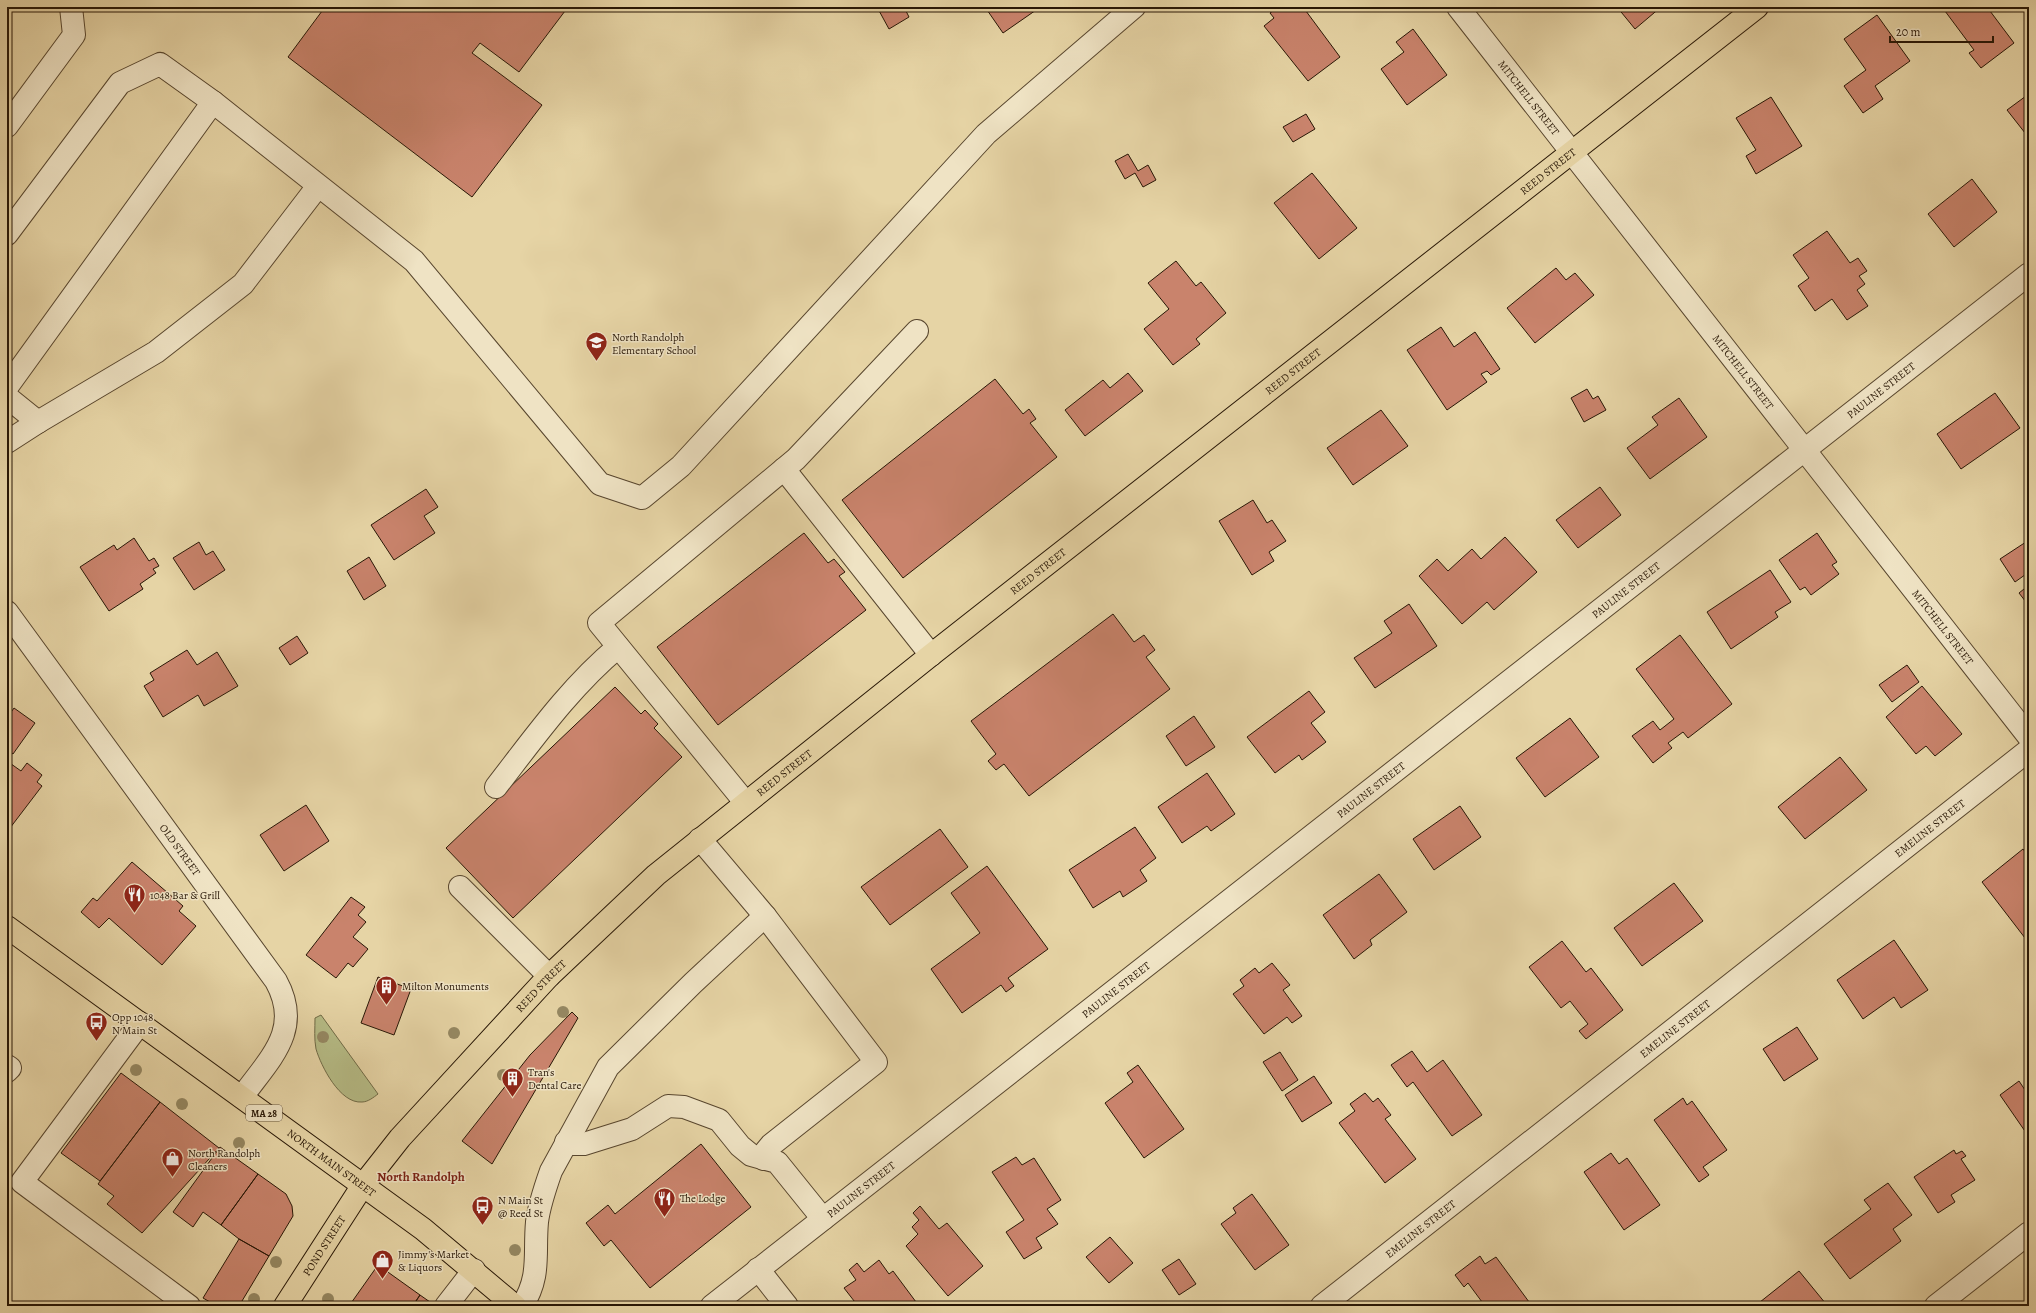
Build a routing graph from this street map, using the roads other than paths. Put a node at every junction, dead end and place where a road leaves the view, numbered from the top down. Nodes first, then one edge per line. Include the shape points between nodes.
1 (71, 7) edge
2 (1134, 7) edge
3 (1458, 7) edge
4 (1757, 7) edge
5 (213, 102) junction
6 (7, 126) edge
7 (1571, 153) junction
8 (318, 186) junction
9 (7, 234) edge
10 (2029, 274) edge
11 (917, 331) dead end
12 (7, 387) edge
13 (7, 397) edge
14 (38, 422) junction
15 (7, 442) edge
16 (1804, 450) junction
17 (784, 469) junction
18 (7, 612) edge
19 (618, 647) junction
20 (931, 655) junction
21 (2029, 737) edge
22 (2029, 750) edge
23 (496, 788) dead end
24 (745, 802) junction
25 (700, 839) junction
26 (460, 886) dead end
27 (765, 916) junction
28 (7, 927) edge
29 (548, 976) junction
30 (140, 1023) junction
31 (7, 1066) edge
32 (7, 1071) edge
33 (242, 1097) junction
34 (566, 1142) junction
35 (764, 1159) junction
36 (363, 1185) junction
37 (823, 1219) junction
38 (2029, 1234) edge
39 (758, 1269) junction
40 (474, 1270) junction
41 (189, 1306) edge
42 (285, 1306) edge
43 (446, 1306) edge
44 (515, 1306) edge
45 (522, 1306) edge
46 (712, 1306) edge
47 (787, 1306) edge
48 (1322, 1306) edge
49 (1936, 1306) edge

1 - 6 street via 74,35
2 - 8 street via 986,134 681,466 642,498 600,484 414,261
3 - 7 street, MITCHELL STREET
4 - 7 main road, REED STREET
5 - 8 street
5 - 9 street via 160,64 120,83
5 - 12 street
7 - 16 street, MITCHELL STREET
7 - 20 main road, REED STREET
8 - 14 street via 243,284 156,352
10 - 16 street, PAULINE STREET
11 - 17 street via 818,438
13 - 14 street
14 - 15 street
16 - 21 street, MITCHELL STREET
16 - 37 street, PAULINE STREET
17 - 19 street via 599,623
17 - 20 street
18 - 33 street, OLD STREET via 272,974 282,992 286,1004 285,1033
19 - 23 street via 572,690
19 - 24 street
20 - 24 main road, REED STREET
22 - 48 street, EMELINE STREET
24 - 25 main road, REED STREET
25 - 27 street
25 - 29 main road, REED STREET via 638,891
26 - 29 street
27 - 34 street via 615,1059 603,1075
27 - 35 street via 876,1062 771,1145
28 - 30 main road, NORTH MAIN STREET / MA 28
29 - 36 main road, REED STREET via 428,1106
30 - 33 main road, NORTH MAIN STREET / MA 28
30 - 41 street via 22,1182
31 - 32 street via 10,1068
33 - 36 main road, NORTH MAIN STREET / MA 28
34 - 35 street via 584,1144 632,1128 660,1110 676,1105 719,1120 744,1150
34 - 45 street via 545,1188 537,1222 535,1279
35 - 37 street via 780,1165
36 - 40 main road, NORTH MAIN STREET / MA 28 via 429,1233
36 - 42 main road, POND STREET
37 - 39 street, PAULINE STREET
38 - 49 street
39 - 46 street, PAULINE STREET
39 - 47 street
40 - 43 street
40 - 44 main road, NORTH MAIN STREET / MA 28

